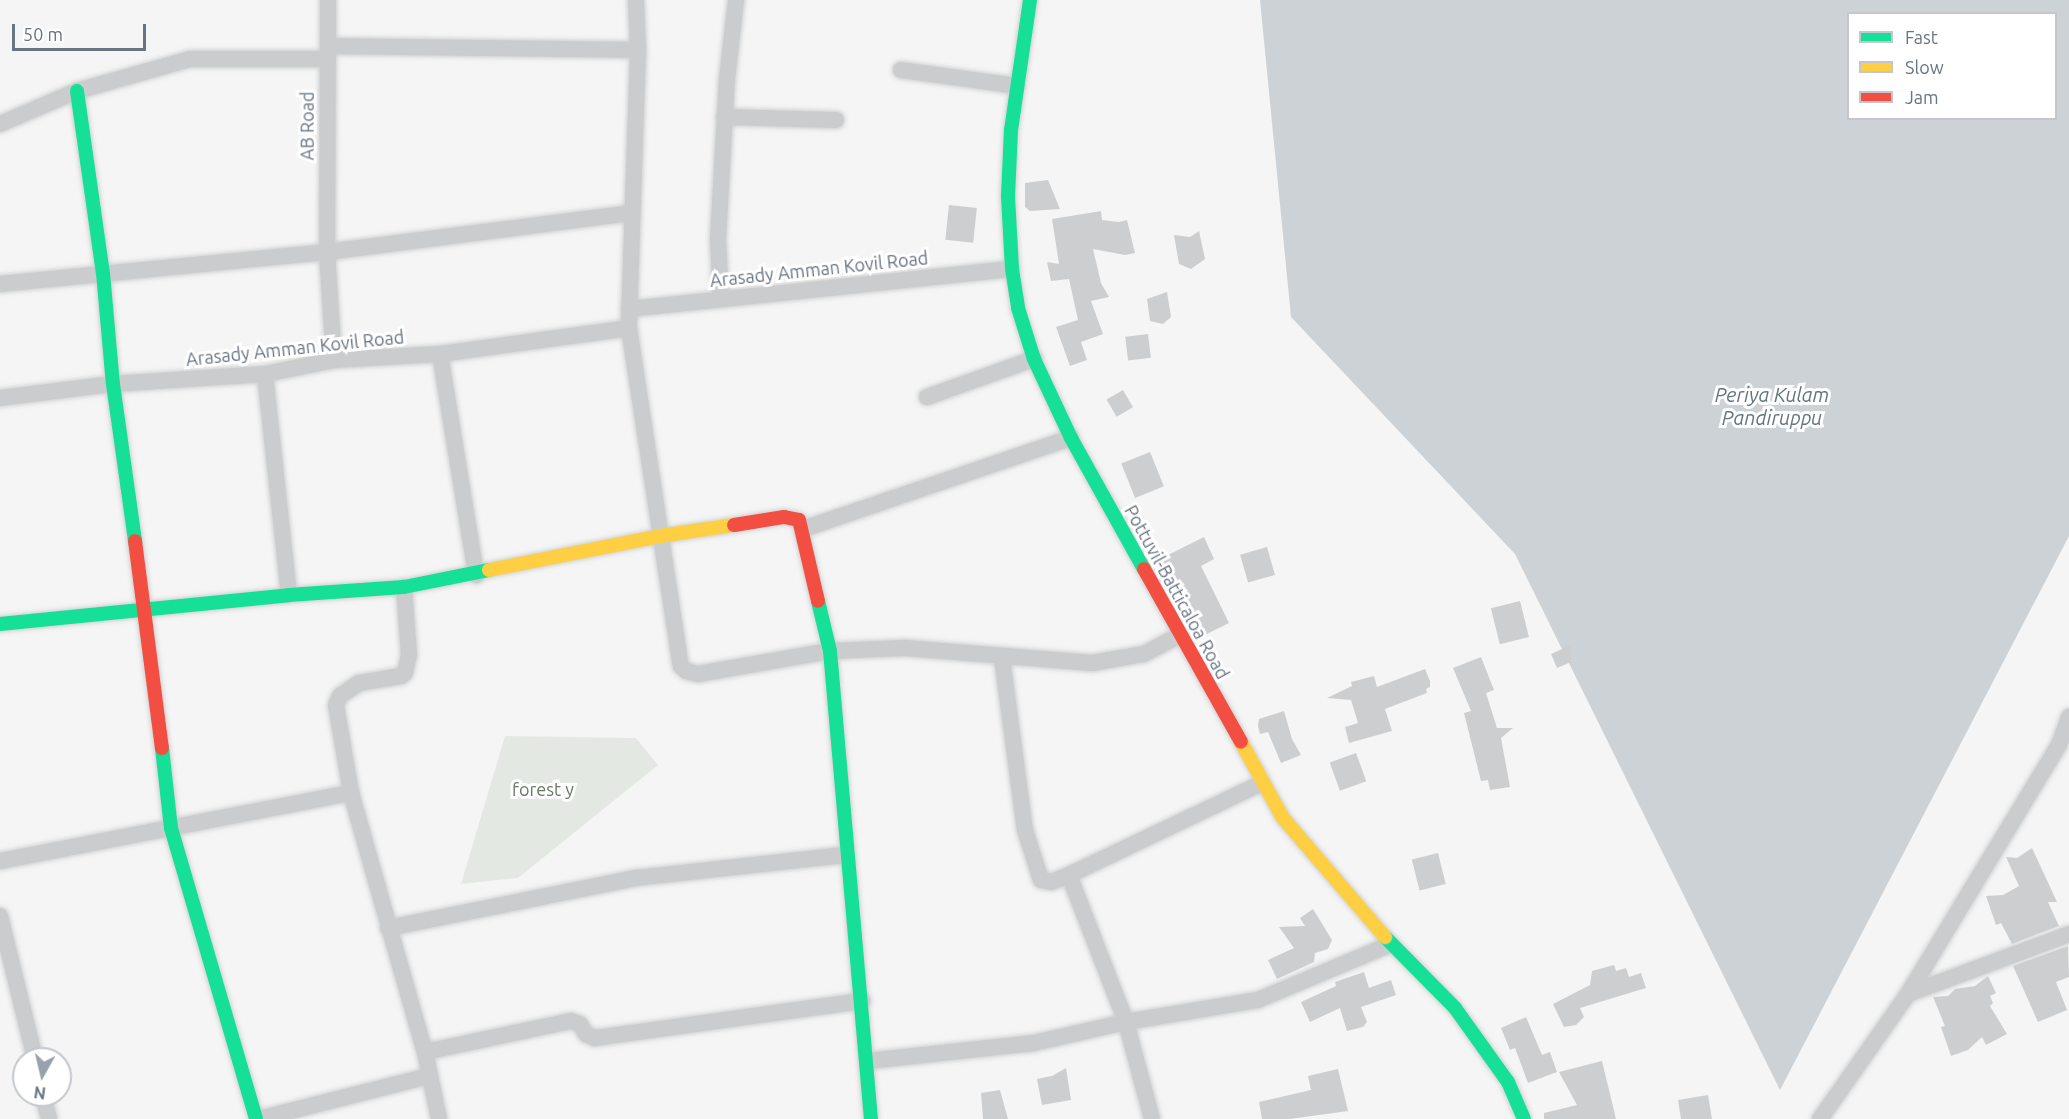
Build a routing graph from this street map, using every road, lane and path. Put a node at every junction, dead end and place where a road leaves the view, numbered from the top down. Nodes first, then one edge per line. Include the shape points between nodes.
1 (328, 0) edge
2 (636, 0) edge
3 (736, 0) edge
4 (1030, 0) edge
5 (638, 50) junction
6 (327, 53) junction
7 (901, 70) dead end
8 (1017, 87) junction
9 (77, 91) junction
10 (724, 117) junction
11 (836, 120) dead end
12 (0, 124) edge
13 (631, 213) junction
14 (327, 252) junction
15 (1012, 269) junction
16 (103, 273) junction
17 (0, 284) edge
18 (721, 298) junction
19 (629, 309) junction
20 (628, 328) junction
21 (440, 354) junction
22 (1034, 358) junction
23 (334, 360) junction
24 (265, 374) junction
25 (113, 384) junction
26 (927, 397) dead end
27 (0, 398) edge
28 (1071, 438) junction
29 (803, 529) junction
30 (660, 536) junction
31 (476, 575) junction
32 (404, 587) junction
33 (289, 595) junction
34 (145, 609) junction
35 (0, 624) edge
36 (1180, 635) junction
37 (830, 651) junction
38 (1002, 658) junction
39 (2069, 717) edge
40 (2064, 744) edge
41 (1262, 783) junction
42 (351, 793) junction
43 (171, 828) junction
44 (846, 855) junction
45 (0, 861) edge
46 (1069, 875) junction
47 (0, 916) edge
48 (388, 928) junction
49 (2069, 934) edge
50 (1391, 944) junction
51 (1908, 994) junction
52 (862, 1001) junction
53 (1126, 1022) junction
54 (32, 1047) edge
55 (425, 1052) junction
56 (868, 1061) junction
57 (429, 1076) junction
58 (257, 1119) edge
59 (439, 1119) edge
60 (871, 1119) edge
61 (1152, 1119) edge
62 (1524, 1119) edge
63 (1820, 1119) edge

1 - 6 street, AB Road
2 - 5 street
3 - 10 street
4 - 8 main road, Pottuvil-Batticaloa Road
5 - 6 street
5 - 13 street
6 - 9 street via 190,59
6 - 14 street, AB Road
7 - 8 street
8 - 15 main road, Pottuvil-Batticaloa Road via 1008,197
9 - 12 street
9 - 16 main road
10 - 11 street
10 - 18 street via 718,239
13 - 14 street
13 - 19 street
14 - 16 street
14 - 23 street, AB Road
15 - 18 street, Arasady Amman Kovil Road
15 - 22 main road, Pottuvil-Batticaloa Road via 1018,308
16 - 17 street
16 - 25 main road
18 - 19 street, Arasady Amman Kovil Road
19 - 20 street
20 - 21 street, Arasady Amman Kovil Road
20 - 30 street
21 - 23 street, Arasady Amman Kovil Road
21 - 31 street
22 - 26 street
22 - 28 main road, Pottuvil-Batticaloa Road
23 - 24 street, Arasady Amman Kovil Road
24 - 25 street, Arasady Amman Kovil Road
24 - 33 street
25 - 27 street, Arasady Amman Kovil Road
25 - 34 main road
28 - 29 street
28 - 36 main road, Pottuvil-Batticaloa Road
29 - 30 main road via 800,520 784,517
29 - 37 main road
30 - 31 main road
30 - 37 street via 681,666 686,671 698,674
31 - 32 main road
32 - 33 main road
32 - 42 street via 409,655 405,673 359,683 340,696 336,705
33 - 34 main road
34 - 35 main road
34 - 43 main road
36 - 38 street via 1144,654 1092,663
36 - 41 main road, Pottuvil-Batticaloa Road
37 - 38 street via 905,648
37 - 44 main road
38 - 46 street via 1025,830 1041,880 1051,882
39 - 40 street
40 - 51 street
41 - 46 street
41 - 50 main road, Pottuvil-Batticaloa Road via 1283,819
42 - 43 street
42 - 48 street
43 - 45 street
43 - 58 main road
44 - 48 street via 636,878
44 - 52 main road
46 - 53 street
47 - 54 street
48 - 55 street
49 - 51 street
50 - 53 street via 1258,1000
50 - 62 main road, Pottuvil-Batticaloa Road via 1455,1008 1485,1047 1508,1082
51 - 63 street
52 - 55 street via 595,1038 571,1021
52 - 56 main road
53 - 56 street via 1035,1043
53 - 61 street
55 - 57 street
56 - 60 main road
57 - 58 street
57 - 59 street

